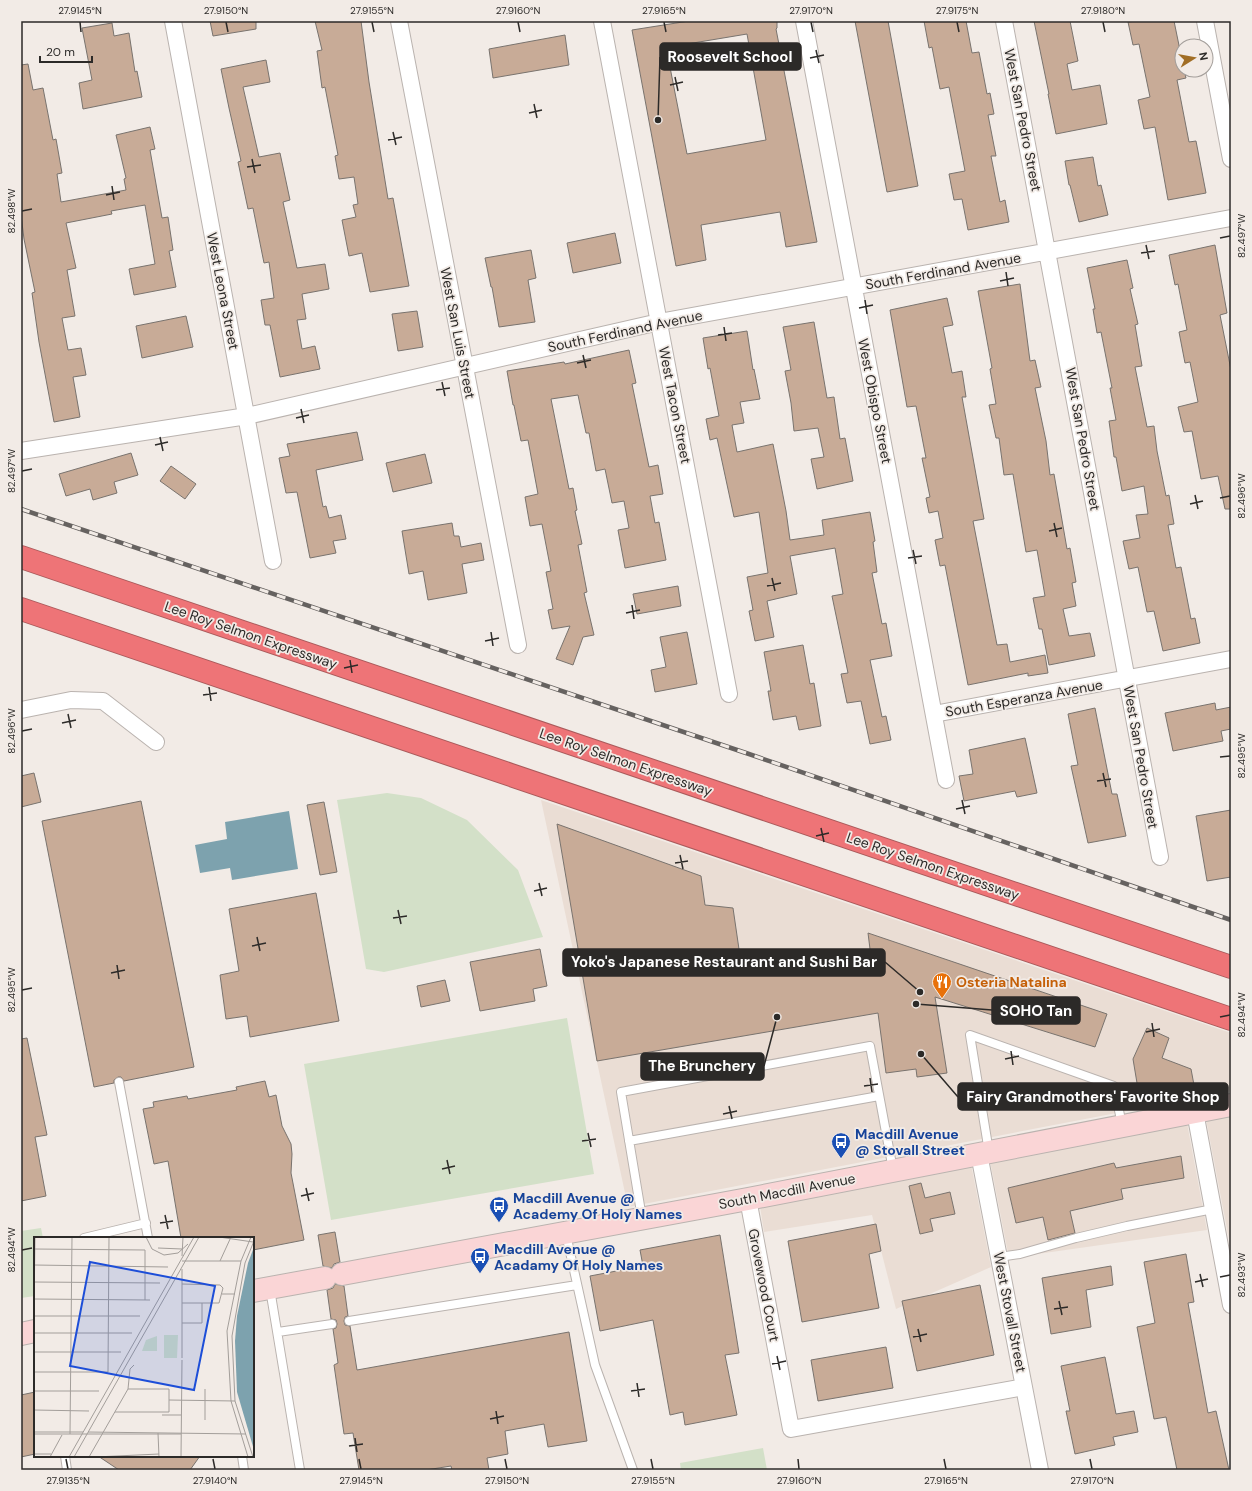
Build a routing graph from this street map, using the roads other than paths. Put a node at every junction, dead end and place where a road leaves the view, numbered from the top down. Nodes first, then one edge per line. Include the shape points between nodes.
1 (173, 21) edge
2 (399, 21) edge
3 (602, 21) edge
4 (804, 21) edge
5 (1004, 21) edge
6 (1205, 21) edge
7 (1231, 159) edge
8 (1231, 218) edge
9 (1048, 251) junction
10 (854, 287) junction
11 (659, 322) junction
12 (465, 366) junction
13 (247, 416) junction
14 (21, 451) edge
15 (21, 557) edge
16 (274, 561) dead end
17 (21, 609) edge
18 (518, 645) dead end
19 (1231, 659) edge
20 (1127, 678) junction
21 (729, 694) dead end
22 (21, 710) edge
23 (934, 714) junction
24 (156, 742) dead end
25 (946, 780) dead end
26 (1160, 857) dead end
27 (1231, 967) edge
28 (1231, 1019) edge
29 (119, 1082) dead end
30 (879, 1096) junction
31 (1231, 1105) edge
32 (1195, 1112) junction
33 (1122, 1126) junction
34 (629, 1141) junction
35 (984, 1153) junction
36 (893, 1171) junction
37 (748, 1199) junction
38 (1213, 1209) junction
39 (643, 1219) junction
40 (146, 1223) junction
41 (566, 1233) junction
42 (88, 1237) edge
43 (148, 1237) edge
44 (999, 1257) junction
45 (577, 1285) junction
46 (262, 1289) edge
47 (1231, 1305) edge
48 (349, 1321) dead end
49 (332, 1324) dead end
50 (34, 1331) edge
51 (278, 1332) junction
52 (21, 1334) edge
53 (1024, 1387) junction
54 (64, 1457) edge
55 (242, 1457) edge
56 (67, 1470) edge
57 (244, 1470) edge
58 (300, 1470) edge
59 (633, 1470) edge
60 (1040, 1470) edge

1 - 13 street, West Leona Street
2 - 12 street, West San Luis Street
3 - 11 street, West Tacon Street
4 - 10 street, West Obispo Street
5 - 9 street, West San Pedro Street
6 - 7 street
8 - 9 street, South Ferdinand Avenue
9 - 10 street, South Ferdinand Avenue
9 - 20 street, West San Pedro Street
10 - 11 street, South Ferdinand Avenue
10 - 23 street, West Obispo Street
11 - 12 street, South Ferdinand Avenue
11 - 21 street, West Tacon Street
12 - 13 street, South Ferdinand Avenue
12 - 18 street, West San Luis Street
13 - 14 street, South Ferdinand Avenue
13 - 16 street, West Leona Street
15 - 27 highway, Lee Roy Selmon Expressway
17 - 28 highway
19 - 20 street, South Esperanza Avenue
20 - 23 street, South Esperanza Avenue
20 - 26 street, West San Pedro Street
22 - 24 street via 71,700 103,701
23 - 25 street, West Obispo Street
29 - 40 lane
30 - 34 lane
30 - 34 lane via 870,1046 863,1047 621,1092
30 - 36 lane
31 - 32 street, South Macdill Avenue
32 - 33 street, South Macdill Avenue
32 - 38 street
33 - 35 street, South Macdill Avenue
33 - 35 lane via 1114,1086 970,1036
34 - 39 lane
35 - 36 street, South Macdill Avenue
35 - 44 street, West Stovall Street
36 - 37 street, South Macdill Avenue
37 - 39 street, South Macdill Avenue
37 - 53 street, Grovewood Court via 791,1429
38 - 44 lane
38 - 47 street
39 - 41 street, South Macdill Avenue
40 - 42 lane
40 - 43 lane
41 - 45 lane
41 - 46 street, South Macdill Avenue
44 - 53 street, West Stovall Street
45 - 48 lane
45 - 59 lane via 595,1365
46 - 51 lane
49 - 51 lane
50 - 52 street
51 - 58 lane
53 - 60 street, West Stovall Street
54 - 56 lane
55 - 57 lane

